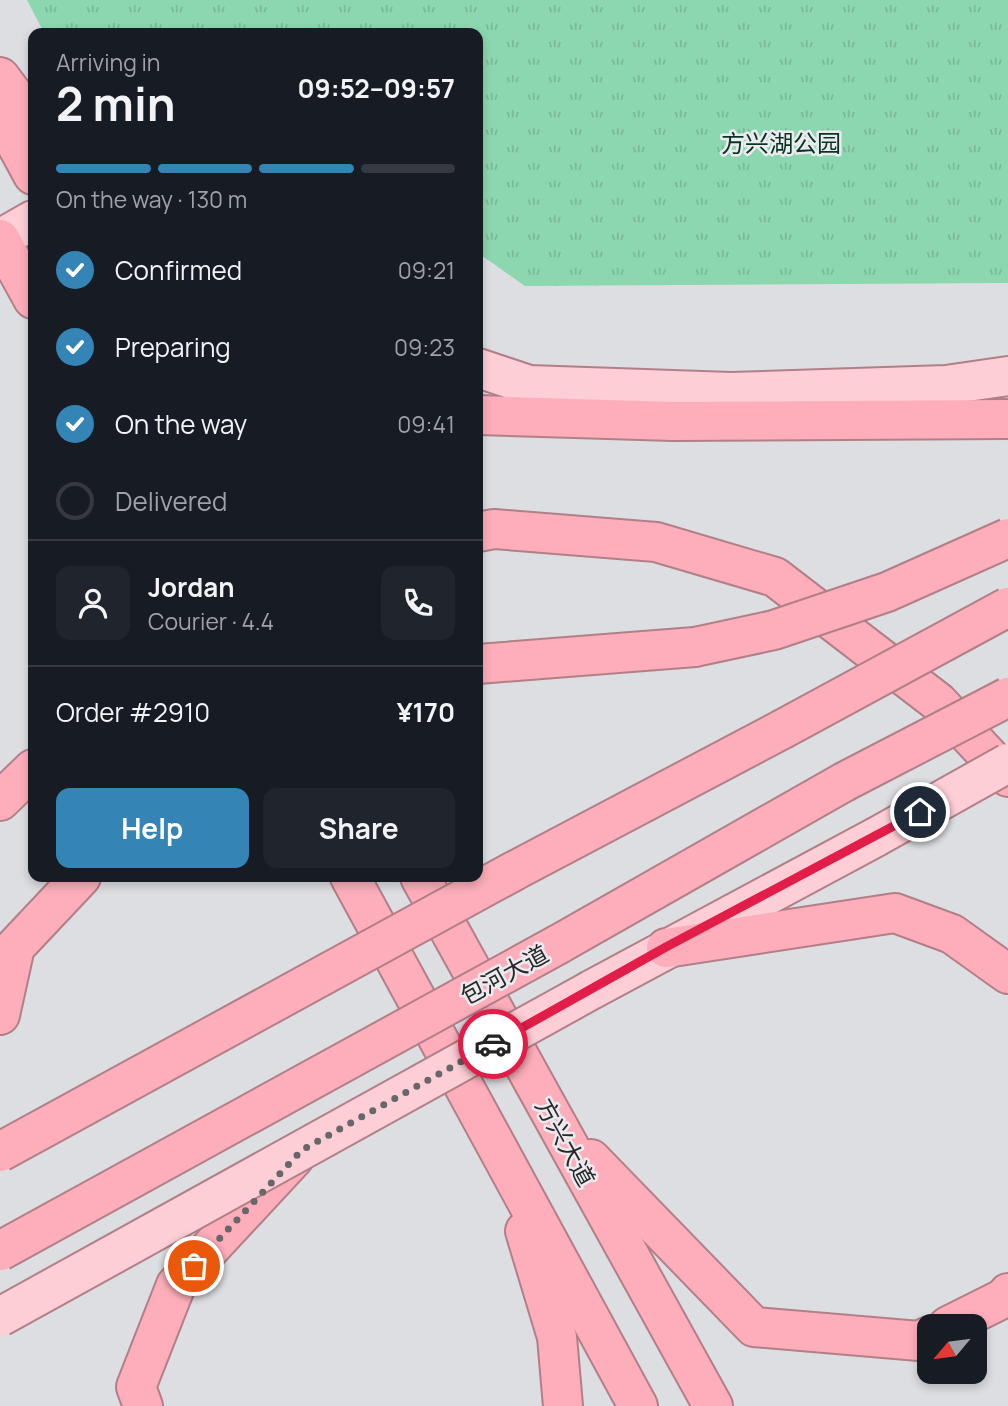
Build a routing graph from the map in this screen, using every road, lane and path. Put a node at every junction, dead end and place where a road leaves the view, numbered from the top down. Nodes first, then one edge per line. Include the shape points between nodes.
1 (0, 77) edge
2 (0, 114) edge
3 (28, 114) edge
4 (28, 166) edge
5 (28, 223) edge
6 (0, 239) edge
7 (28, 290) edge
8 (483, 370) edge
9 (1008, 376) edge
10 (483, 415) edge
11 (1008, 419) edge
12 (483, 531) edge
13 (1008, 538) edge
14 (1008, 607) edge
15 (483, 664) edge
16 (1008, 697) edge
17 (1008, 763) edge
18 (28, 774) edge
19 (1008, 777) edge
20 (0, 801) edge
21 (76, 882) edge
22 (353, 882) edge
23 (423, 882) edge
24 (666, 947) junction
25 (1008, 974) edge
26 (0, 1015) edge
27 (554, 1121) junction
28 (302, 1150) junction
29 (0, 1152) edge
30 (503, 1155) junction
31 (0, 1251) edge
32 (1008, 1293) edge
33 (972, 1314) edge
34 (0, 1317) edge
35 (917, 1341) edge
36 (143, 1406) edge
37 (563, 1406) edge
38 (638, 1406) edge
39 (713, 1406) edge

1 - 3 highway
2 - 4 highway
5 - 6 main road
6 - 7 highway
8 - 9 main road via 529,385 731,392 946,385
10 - 11 highway via 701,421
12 - 19 highway via 656,542 775,576 938,702
13 - 15 highway, bridge via 887,592 774,630 695,647
14 - 29 highway, bridge
16 - 31 highway, 包河大道, bridge via 844,782
17 - 24 main road, bridge
18 - 20 highway
21 - 26 highway via 15,947
22 - 30 highway
23 - 27 highway, 方兴大道
24 - 25 highway via 895,913 953,934
24 - 28 main road, bridge
27 - 35 highway via 754,1328
27 - 39 highway, 方兴大道
28 - 34 main road, bridge
28 - 36 highway via 176,1285 136,1387
30 - 37 highway via 557,1337
30 - 38 highway
32 - 33 highway

